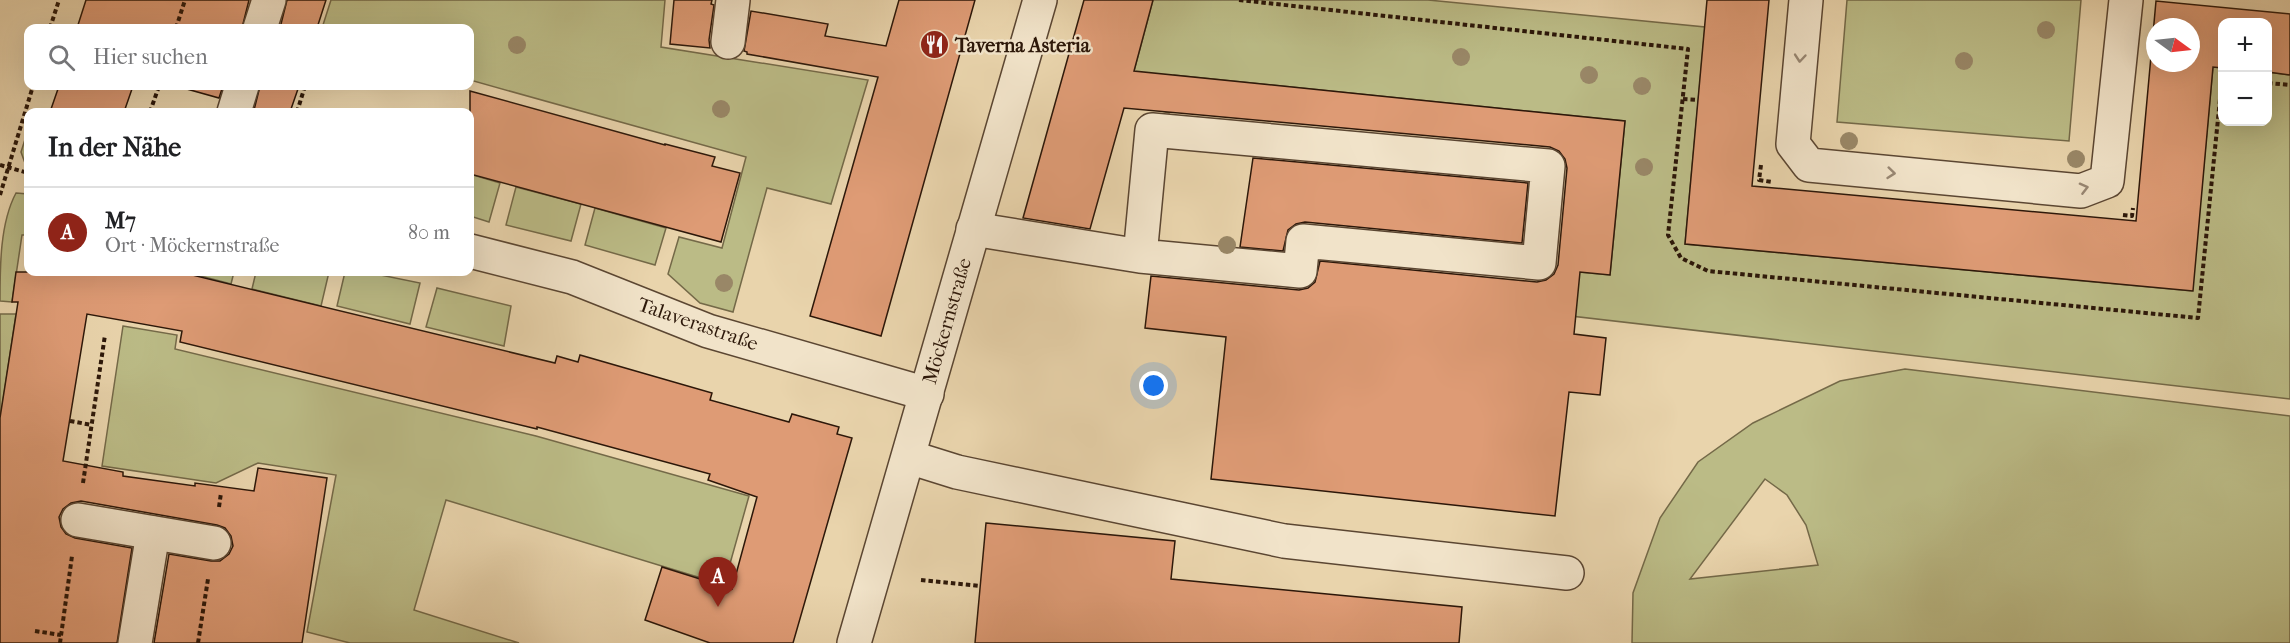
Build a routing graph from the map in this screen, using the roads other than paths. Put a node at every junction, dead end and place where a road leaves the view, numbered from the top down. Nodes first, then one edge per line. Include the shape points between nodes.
1 (269, 0) edge
2 (733, 0) edge
3 (1040, 0) edge
4 (1806, 0) edge
5 (2126, 0) edge
6 (261, 24) edge
7 (728, 42) dead end
8 (241, 90) edge
9 (235, 108) edge
10 (973, 230) junction
11 (474, 252) edge
12 (1140, 256) junction
13 (927, 394) junction
14 (909, 457) junction
15 (78, 520) dead end
16 (153, 533) junction
17 (214, 543) dead end
18 (1567, 573) dead end
19 (135, 643) edge
20 (854, 643) edge

1 - 6 street
2 - 7 street
3 - 10 street, Möckernstraße
4 -> 5 street via 1793,144 1809,165 2081,192 2107,181
8 - 9 street
10 - 12 street
10 - 13 street, Möckernstraße
11 - 13 street, Talaverastraße via 572,277 708,331
12 - 12 street via 1300,271 1303,241 1539,263 1548,166 1152,130
13 - 14 street, Möckernstraße
14 - 18 street via 957,472 1284,541
14 - 20 street, Möckernstraße
15 - 16 street
16 - 17 street
16 - 19 street

